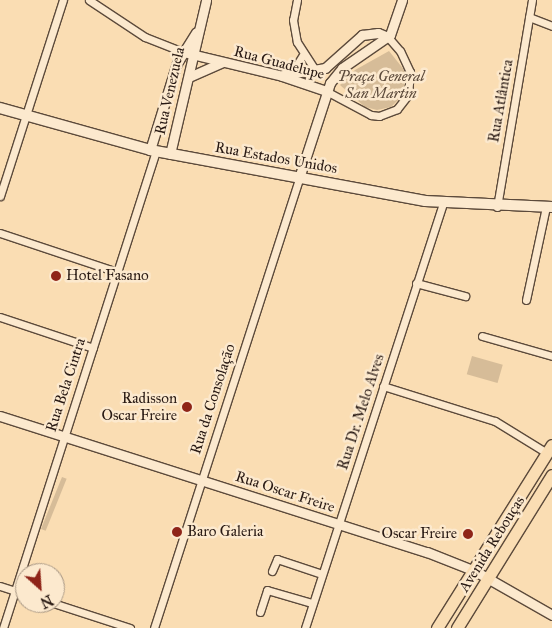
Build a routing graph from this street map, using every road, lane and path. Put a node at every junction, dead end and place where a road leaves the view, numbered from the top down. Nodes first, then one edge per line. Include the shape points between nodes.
1 (63, 0) edge
2 (89, 0) edge
3 (206, 0) edge
4 (297, 0) edge
5 (402, 0) edge
6 (532, 0) edge
7 (529, 17) junction
8 (552, 26) edge
9 (197, 33) junction
10 (388, 37) junction
11 (183, 52) junction
12 (192, 54) junction
13 (303, 54) junction
14 (222, 62) junction
15 (316, 71) junction
16 (286, 75) junction
17 (189, 77) junction
18 (326, 91) junction
19 (0, 108) edge
20 (24, 115) junction
21 (153, 151) junction
22 (170, 154) junction
23 (299, 178) junction
24 (0, 196) edge
25 (442, 204) junction
26 (497, 206) junction
27 (549, 207) edge
28 (0, 233) edge
29 (117, 272) junction
30 (416, 283) junction
31 (465, 296) dead end
32 (526, 300) dead end
33 (0, 317) edge
34 (482, 336) dead end
35 (92, 348) junction
36 (552, 356) edge
37 (383, 386) junction
38 (0, 416) edge
39 (64, 436) junction
40 (550, 449) edge
41 (552, 475) edge
42 (202, 480) junction
43 (339, 524) junction
44 (25, 563) edge
45 (475, 571) junction
46 (272, 572) dead end
47 (322, 574) junction
48 (488, 578) junction
49 (0, 586) edge
50 (15, 591) edge
51 (15, 594) edge
52 (312, 603) junction
53 (65, 607) edge
54 (260, 612) dead end
55 (552, 615) edge
56 (4, 628) edge
57 (130, 628) edge
58 (154, 628) edge
59 (305, 628) edge
60 (437, 628) edge
61 (457, 628) edge

1 - 20 street
2 - 11 street via 145,37
3 - 9 street, Rua Venezuela
4 - 13 street via 294,30
5 - 10 street via 396,26
6 - 7 street, Rua Atlântica
7 - 8 street
7 - 26 street, Rua Atlântica
9 - 11 street, Rua Venezuela
9 - 12 street, Rua Venezuela
10 - 15 street via 378,33 362,35 345,47 332,64
10 - 18 street, Rua Guadelupe via 342,68
10 - 18 street via 400,51 410,72 408,94 397,109 388,114 371,114
11 - 12 street, Rua Guadelupe
11 - 21 street, Rua Venezuela
12 - 14 street, Rua Guadelupe
12 - 17 street, Rua Venezuela
13 - 15 street
13 - 16 street
14 - 16 street, Rua Guadelupe
14 - 17 street
15 - 16 street
16 - 18 street, Rua Guadelupe
17 - 22 street, Rua Venezuela
18 - 23 street
19 - 20 main road, Rua Estados Unidos
20 - 21 main road, Rua Estados Unidos
20 - 24 street
21 - 22 main road, Rua Estados Unidos
21 - 29 street, Rua Bela Cintra
22 - 23 main road, Rua Estados Unidos
23 - 25 main road, Rua Estados Unidos
23 - 42 street, Rua da Consolação
25 - 26 main road, Rua Estados Unidos
25 - 30 street, Rua Dr. Melo Alves
26 - 27 main road, Rua Estados Unidos
27 - 32 street
28 - 29 street
29 - 35 street, Rua Bela Cintra
30 - 31 street
30 - 37 street, Rua Dr. Melo Alves
33 - 35 street
34 - 36 street
35 - 39 street, Rua Bela Cintra
37 - 40 street via 486,417
37 - 43 street, Rua Dr. Melo Alves
38 - 39 street, Rua Oscar Freire
39 - 42 street, Rua Oscar Freire
39 - 44 street, Rua Bela Cintra
40 - 45 main road, Avenida Rebouças
41 - 48 main road, Avenida Rebouças
42 - 43 street, Rua Oscar Freire
42 - 58 street, Rua da Consolação
43 - 45 street, Rua Oscar Freire
43 - 47 street, Rua Dr. Melo Alves
45 - 48 street, Rua Oscar Freire
45 - 60 main road, Avenida Rebouças
46 - 47 street via 277,559
47 - 52 street, Rua Dr. Melo Alves
48 - 55 street, Rua Oscar Freire
48 - 61 main road, Avenida Rebouças
49 - 50 street
51 - 56 street, Rua Bela Cintra
52 - 54 street via 267,590
52 - 59 street, Rua Dr. Melo Alves
53 - 57 street

